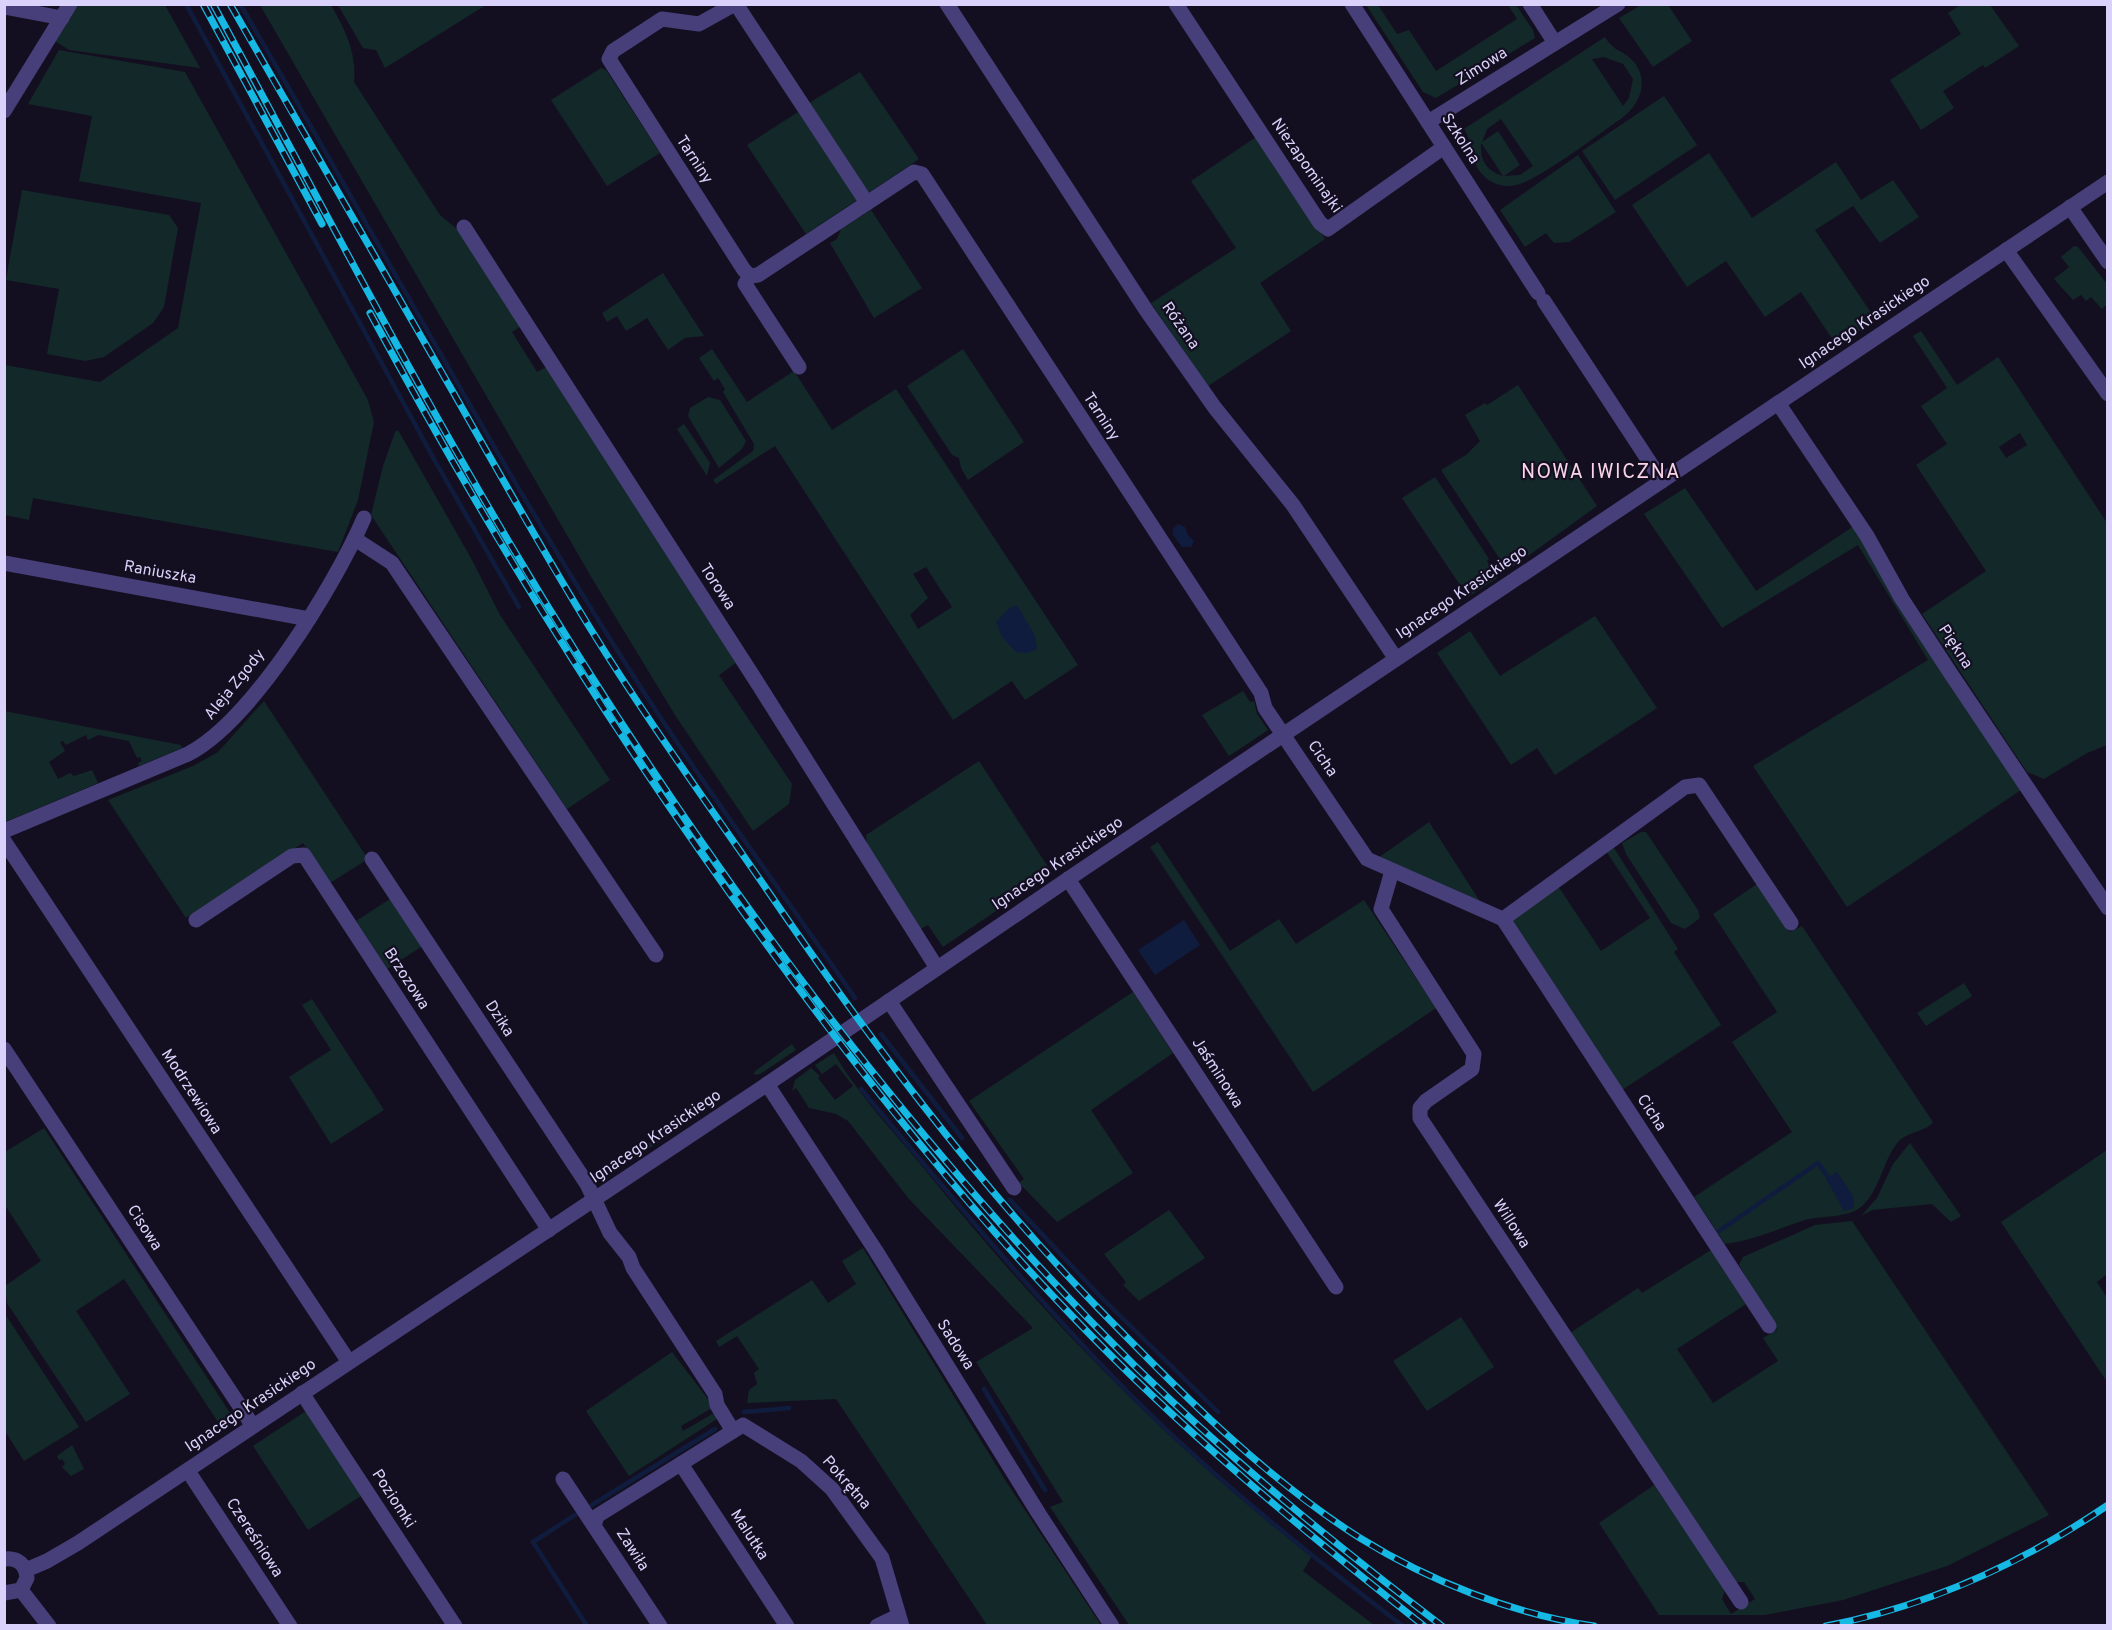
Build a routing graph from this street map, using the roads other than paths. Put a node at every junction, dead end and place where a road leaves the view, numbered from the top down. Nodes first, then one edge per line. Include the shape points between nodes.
1 (70, 4) edge
2 (735, 4) edge
3 (947, 4) edge
4 (1176, 4) edge
5 (1352, 4) edge
6 (1530, 4) edge
7 (1618, 4) edge
8 (4, 7) edge
9 (62, 18) junction
10 (1555, 43) junction
11 (4, 111) edge
12 (1428, 122) junction
13 (1444, 147) junction
14 (2108, 182) edge
15 (867, 203) junction
16 (2070, 207) junction
17 (464, 227) dead end
18 (2006, 250) junction
19 (2108, 262) edge
20 (750, 276) junction
21 (799, 368) dead end
22 (2108, 394) edge
23 (1778, 403) junction
24 (1662, 481) junction
25 (364, 518) dead end
26 (355, 538) junction
27 (4, 562) edge
28 (309, 619) junction
29 (1396, 659) junction
30 (1284, 735) junction
31 (4, 831) edge
32 (4, 841) edge
33 (372, 859) dead end
34 (1392, 871) junction
35 (1068, 879) junction
36 (2108, 908) edge
37 (1503, 919) junction
38 (196, 920) dead end
39 (1791, 922) dead end
40 (656, 955) dead end
41 (937, 968) junction
42 (889, 1001) junction
43 (4, 1049) edge
44 (766, 1084) junction
45 (1014, 1188) dead end
46 (594, 1200) junction
47 (549, 1230) junction
48 (1336, 1287) dead end
49 (1769, 1326) dead end
50 (349, 1362) junction
51 (302, 1393) junction
52 (253, 1426) junction
53 (738, 1428) junction
54 (681, 1464) junction
55 (188, 1471) junction
56 (563, 1479) dead end
57 (594, 1526) junction
58 (4, 1559) edge
59 (26, 1569) junction
60 (21, 1590) junction
61 (4, 1593) edge
62 (1741, 1602) dead end
63 (900, 1621) edge
64 (49, 1626) edge
65 (290, 1626) edge
66 (455, 1626) edge
67 (660, 1626) edge
68 (787, 1626) edge
69 (877, 1626) edge
70 (1112, 1626) edge

1 - 9 street
2 - 15 street
2 - 20 street, Tarniny via 699,24 662,20 613,51 610,62
3 - 29 street, Różana via 1150,315 1215,408 1293,505
4 - 13 street, Niezapominajki via 1320,223 1328,229
5 - 12 street, Szkolna
6 - 10 street
7 - 10 street, Zimowa
8 - 9 street
9 - 11 street
10 - 12 street, Zimowa
12 - 13 street, Szkolna
13 - 24 street, Szkolna
14 - 16 street, Ignacego Krasickiego
15 - 20 street, Tarniny via 758,275
15 - 30 street, Tarniny via 914,172 922,174 1261,693 1265,708
16 - 18 street, Ignacego Krasickiego
16 - 19 street
17 - 41 street, Torowa
18 - 22 street
18 - 23 street, Ignacego Krasickiego
20 - 21 street, Tarniny via 745,284
23 - 24 street, Ignacego Krasickiego
23 - 36 street, Piękna via 1867,536 1949,671
24 - 29 street, Ignacego Krasickiego
25 - 26 street, Aleja Zgody
26 - 28 street, Aleja Zgody
26 - 40 street via 392,563
27 - 28 street, Raniuszka
28 - 31 street, Aleja Zgody via 237,713 205,745
29 - 30 street, Ignacego Krasickiego
30 - 34 street, Cicha via 1367,859
30 - 35 street, Ignacego Krasickiego
32 - 50 street, Modrzewiowa
33 - 46 street, Dzika
34 - 37 street, Cicha
34 - 62 street, Willowa via 1381,909 1474,1054 1472,1069 1422,1104 1420,1118
35 - 41 street, Ignacego Krasickiego
35 - 48 street, Jaśminowa
37 - 39 street via 1685,787 1699,785
37 - 49 street, Cicha
38 - 47 street, Brzozowa via 292,856 304,855
41 - 42 street, Ignacego Krasickiego
42 - 44 street, Ignacego Krasickiego
42 - 45 street
43 - 52 street, Cisowa
44 - 46 street, Ignacego Krasickiego
44 - 70 street, Sadowa
46 - 47 street, Ignacego Krasickiego
46 - 53 street, Dzika via 610,1233 715,1394 717,1405
47 - 50 street, Ignacego Krasickiego
50 - 51 street, Ignacego Krasickiego
51 - 52 street, Ignacego Krasickiego
51 - 66 street, Poziomki
52 - 55 street, Ignacego Krasickiego
53 - 54 street
53 - 63 street, Pokrętna via 801,1461 832,1489 882,1558
54 - 57 street, Zawiła via 597,1516
54 - 68 street, Malutka
55 - 59 street, Ignacego Krasickiego via 66,1551
55 - 65 street, Czereśniowa
56 - 57 street
57 - 67 street, Zawiła
58 - 59 street via 19,1561
59 - 60 street via 27,1578
60 - 61 street
60 - 64 street
63 - 69 street

